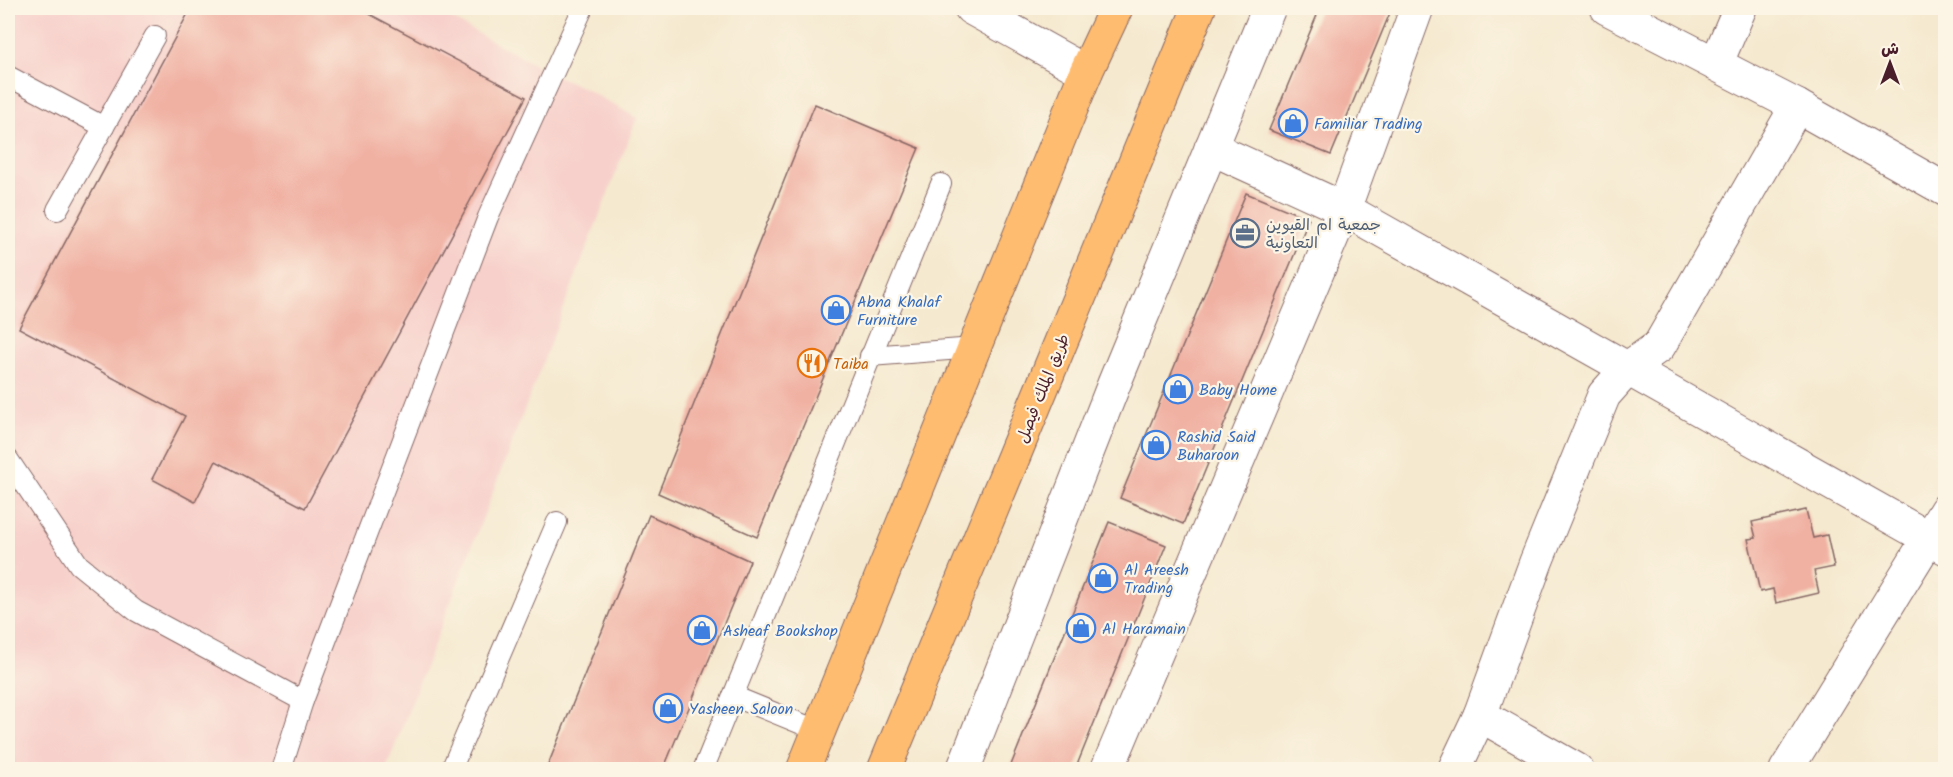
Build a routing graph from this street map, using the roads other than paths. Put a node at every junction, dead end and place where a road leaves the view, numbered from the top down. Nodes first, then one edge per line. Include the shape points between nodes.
1 (583, 8) edge
2 (971, 8) edge
3 (1116, 8) edge
4 (1197, 8) edge
5 (1269, 8) edge
6 (1417, 8) edge
7 (1607, 8) edge
8 (1740, 8) edge
9 (156, 36) dead end
10 (1716, 64) junction
11 (1086, 72) junction
12 (8, 76) edge
13 (1797, 106) junction
14 (105, 127) junction
15 (1212, 148) junction
16 (940, 184) dead end
17 (1946, 190) edge
18 (1344, 209) junction
19 (57, 210) dead end
20 (974, 348) junction
21 (870, 356) junction
22 (1628, 368) junction
23 (8, 459) edge
24 (1946, 510) edge
25 (557, 522) dead end
26 (1937, 543) edge
27 (733, 696) junction
28 (303, 701) junction
29 (1480, 715) junction
30 (819, 731) junction
31 (281, 770) edge
32 (451, 770) edge
33 (704, 770) edge
34 (803, 770) edge
35 (884, 770) edge
36 (963, 770) edge
37 (1107, 770) edge
38 (1454, 770) edge
39 (1577, 770) edge
40 (1786, 770) edge

1 - 28 lane via 488,217
2 - 11 street
3 - 11 main road
4 - 35 main road, طريق الملك فيصل
5 - 15 street
6 - 18 street
7 - 10 street
8 - 10 street
9 - 14 lane
10 - 13 street
11 - 20 main road
12 - 14 lane
13 - 17 street
13 - 22 street via 1659,346
14 - 19 lane
15 - 18 street
15 - 36 street via 1114,384
16 - 21 lane
18 - 22 street
18 - 37 street
20 - 21 lane
20 - 30 main road
21 - 27 lane
22 - 26 street
22 - 29 street via 1604,395 1536,562
23 - 28 lane via 79,565 136,611
24 - 26 street
25 - 32 lane
26 - 40 street
27 - 30 lane
27 - 33 lane
28 - 31 lane
29 - 38 street
29 - 39 street
30 - 34 main road

